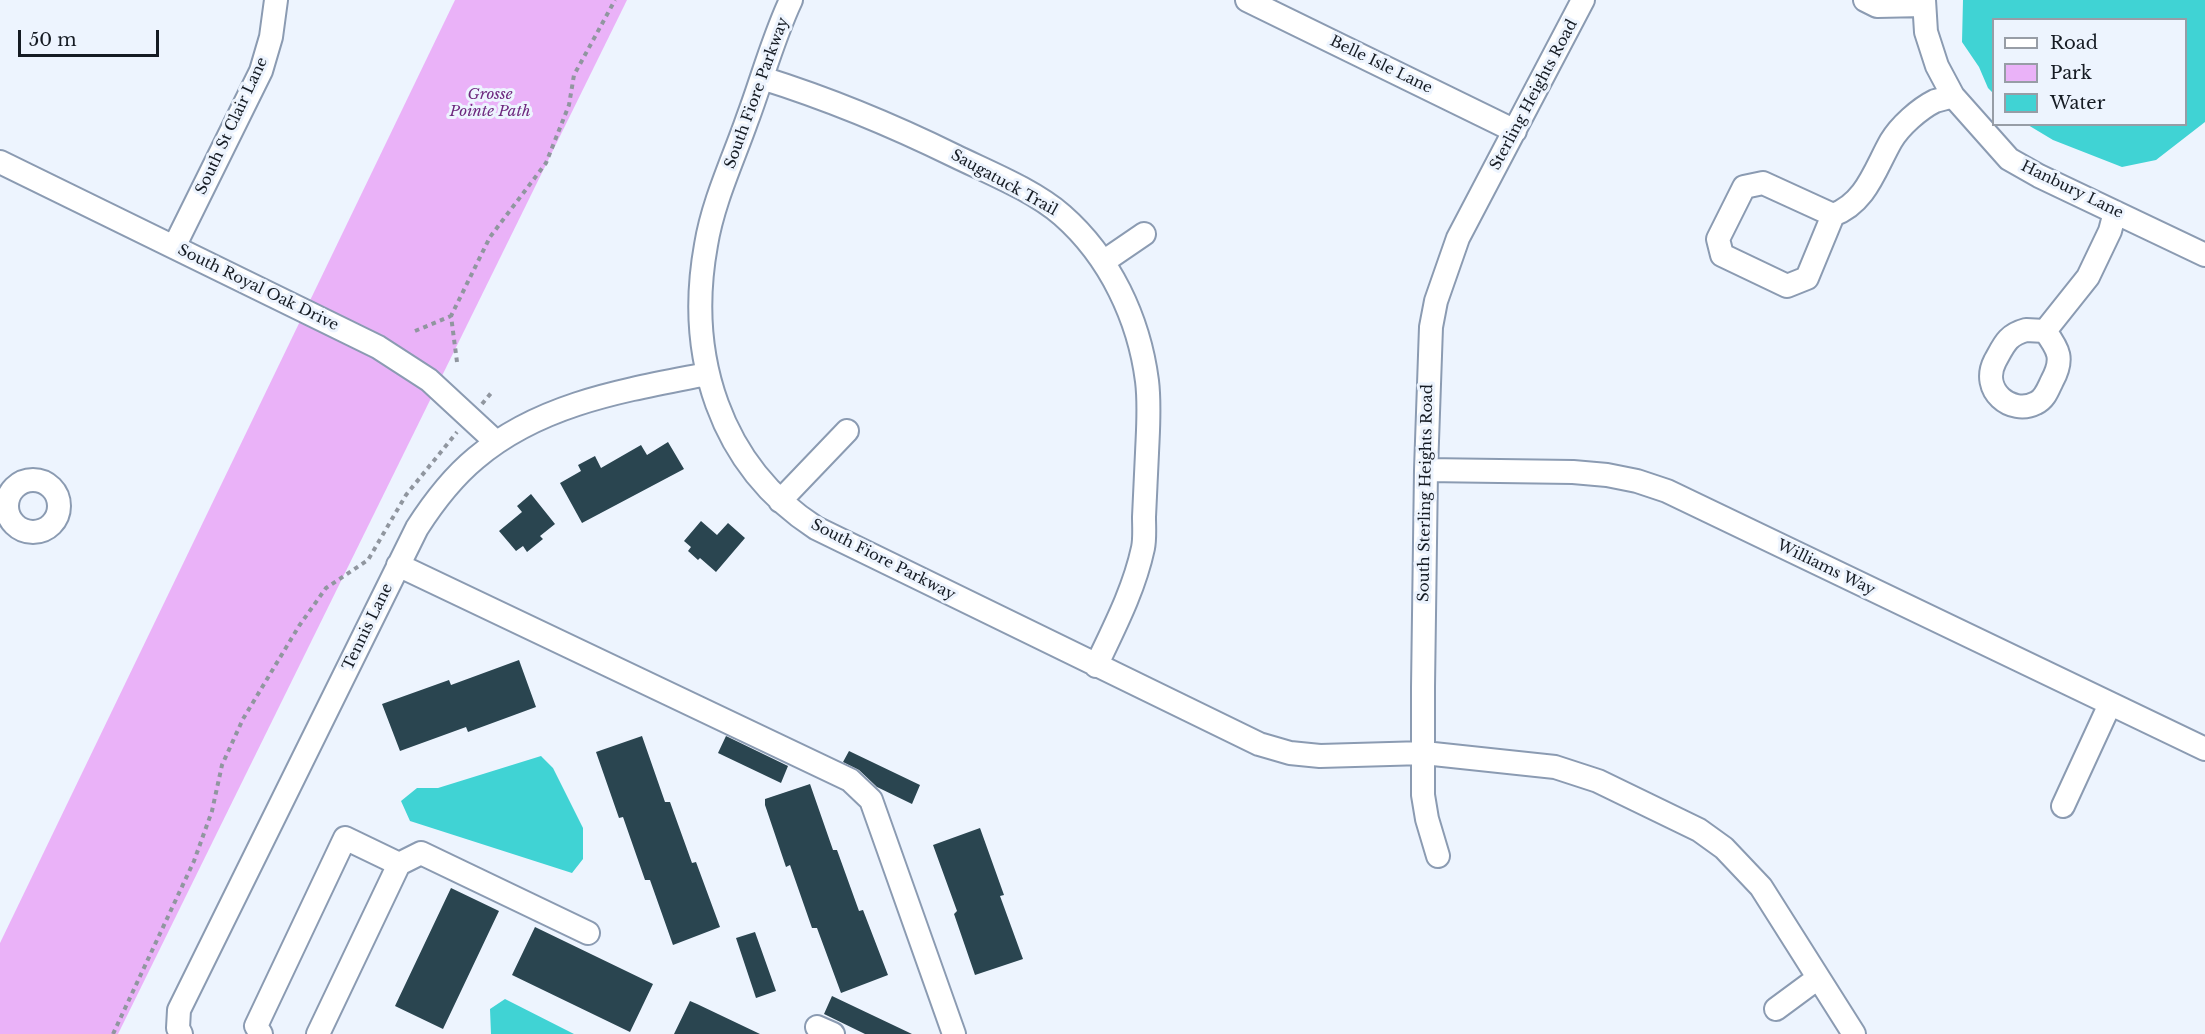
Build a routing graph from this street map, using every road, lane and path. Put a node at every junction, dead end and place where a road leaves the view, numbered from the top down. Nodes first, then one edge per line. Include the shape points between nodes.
1 (276, 0) edge
2 (615, 0) edge
3 (791, 0) edge
4 (1247, 0) edge
5 (1583, 0) edge
6 (1865, 0) edge
7 (1924, 2) edge
8 (762, 78) junction
9 (1953, 96) junction
10 (1515, 131) junction
11 (0, 162) edge
12 (2115, 212) junction
13 (1833, 215) junction
14 (1144, 234) dead end
15 (1458, 238) joint
16 (174, 247) junction
17 (2205, 255) edge
18 (1103, 262) junction
19 (451, 316) junction
20 (415, 331) dead end
21 (2045, 331) dead end
22 (457, 362) dead end
23 (707, 374) junction
24 (492, 392) dead end
25 (469, 417) junction
26 (847, 431) dead end
27 (496, 442) junction
28 (1426, 470) junction
29 (780, 501) junction
30 (398, 565) junction
31 (1095, 666) junction
32 (2110, 704) junction
33 (2205, 749) edge
34 (1424, 753) junction
35 (2063, 806) dead end
36 (1438, 856) dead end
37 (399, 864) junction
38 (588, 933) dead end
39 (1818, 978) junction
40 (1776, 1009) dead end
41 (113, 1034) edge
42 (181, 1034) edge
43 (261, 1034) edge
44 (318, 1034) edge
45 (954, 1034) edge
46 (1854, 1034) edge

1 - 16 street, South St Clair Lane via 261,71
2 - 19 path via 574,75 569,105 546,163 490,237
3 - 8 street, South Fiore Parkway
4 - 10 street, Belle Isle Lane
5 - 10 street, Sterling Heights Road
6 - 7 street via 1877,6
7 - 9 street, Hanbury Lane via 1926,32 1937,66
8 - 18 street, Saugatuck Trail via 892,125 996,176 1062,215
8 - 23 street, South Fiore Parkway via 706,243 700,287
9 - 12 street, Hanbury Lane via 2009,159
9 - 13 street via 1935,101 1911,118 1892,140 1860,197 1844,212
10 - 15 street, Sterling Heights Road
11 - 16 street, South Royal Oak Drive
12 - 17 street, Hanbury Lane
12 - 21 street via 2088,277
13 - 13 street via 1763,183 1744,187 1718,239 1722,255 1786,286 1807,278
14 - 18 street
15 - 28 street, South Sterling Heights Road via 1431,327
16 - 25 street, South Royal Oak Drive via 378,347 429,381
18 - 31 street, Saugatuck Trail via 1127,305 1141,347 1148,423 1143,547 1128,599
19 - 20 path
19 - 22 path
23 - 27 street, Tennis Lane via 567,406
23 - 29 street, South Fiore Parkway via 731,437
24 - 25 path
25 - 27 street, South Royal Oak Drive
25 - 41 path via 406,495 368,560 326,588 243,719 222,765 212,811 194,861
26 - 29 street
27 - 30 street, Tennis Lane via 474,459 429,510
28 - 32 street, Williams Way via 1573,472 1637,481 1667,491
28 - 34 street, South Sterling Heights Road
29 - 31 street, South Fiore Parkway via 816,528
30 - 42 street, Tennis Lane via 179,1010
30 - 45 street via 850,780 871,801
31 - 34 street, South Fiore Parkway via 1259,744 1290,753
32 - 33 street, Williams Way
32 - 35 street
34 - 36 street, South Sterling Heights Road via 1423,795
34 - 39 street via 1555,767 1598,781 1699,830 1724,848 1761,887
37 - 38 street via 421,853
37 - 43 street via 345,838 256,1026
37 - 44 street
39 - 40 street
39 - 46 street

